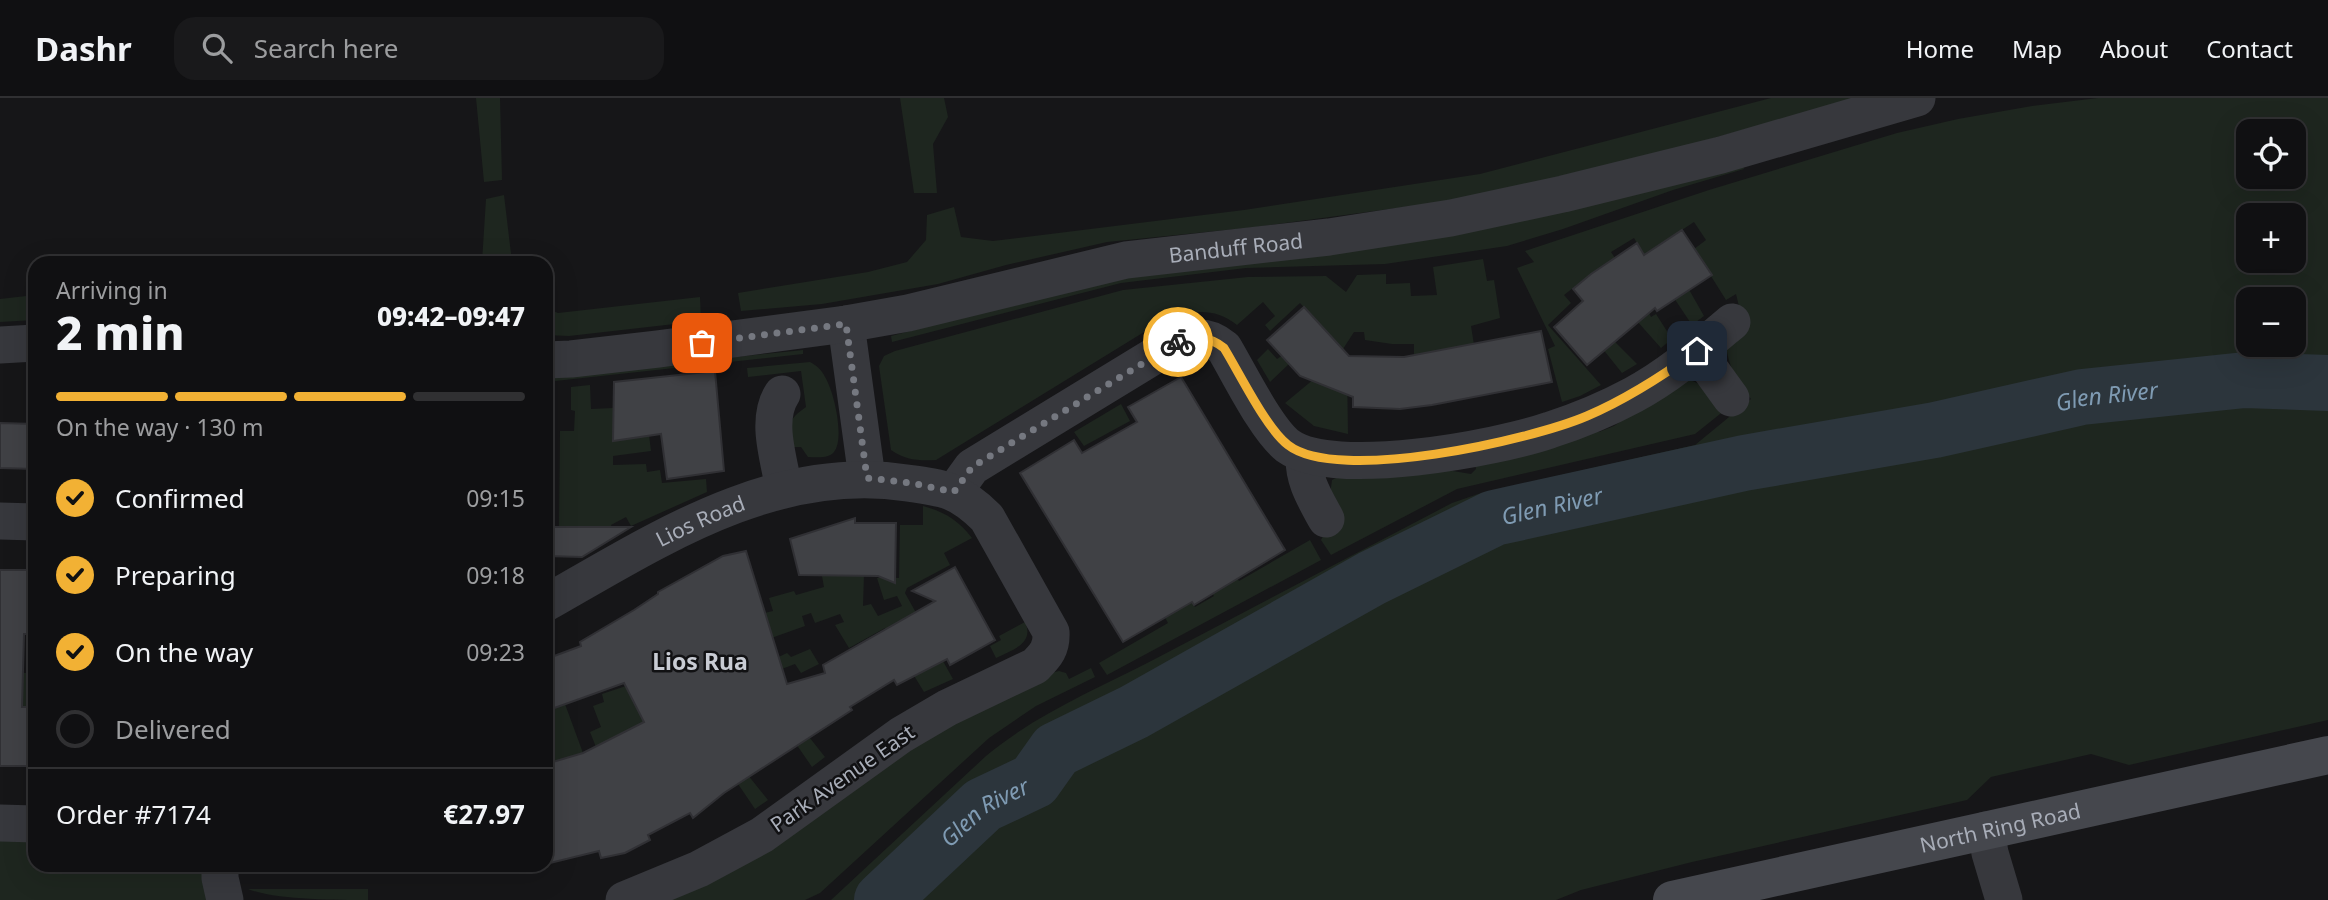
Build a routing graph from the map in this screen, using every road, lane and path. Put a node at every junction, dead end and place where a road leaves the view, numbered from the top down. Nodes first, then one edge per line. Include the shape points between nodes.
1 (1917, 98) edge
2 (1732, 322) dead end
3 (846, 324) junction
4 (28, 343) edge
5 (0, 345) edge
6 (1697, 351) junction
7 (553, 360) edge
8 (782, 394) dead end
9 (1731, 398) dead end
10 (1304, 455) junction
11 (867, 478) junction
12 (784, 489) junction
13 (954, 492) junction
14 (1326, 519) dead end
15 (0, 521) edge
16 (28, 522) edge
17 (553, 599) edge
18 (2328, 755) edge
19 (0, 823) edge
20 (28, 824) edge
21 (1986, 830) junction
22 (220, 872) edge
23 (225, 900) edge
24 (624, 900) edge
25 (1672, 900) edge
26 (2004, 900) edge

1 - 3 street, Banduff Road via 1721,155 1513,205 1329,237 1126,260
2 - 6 street
3 - 7 street, Banduff Road
3 - 11 street
4 - 5 street
6 - 9 street
6 - 10 street via 1635,394 1547,431 1472,449 1398,459
8 - 12 street via 773,420
10 - 13 street via 1274,431 1224,348 1214,340 1190,338 972,467
10 - 14 street via 1308,486
11 - 12 street, Lios Road
11 - 13 street, Lios Road
12 - 17 street, Lios Road via 668,533
13 - 24 street, Park Avenue East via 987,518 1045,618 1052,644 1045,656 1035,666 901,735 762,835 699,869
15 - 16 street
18 - 21 main road, North Ring Road
19 - 20 street
21 - 25 main road, North Ring Road
21 - 26 street
22 - 23 street

